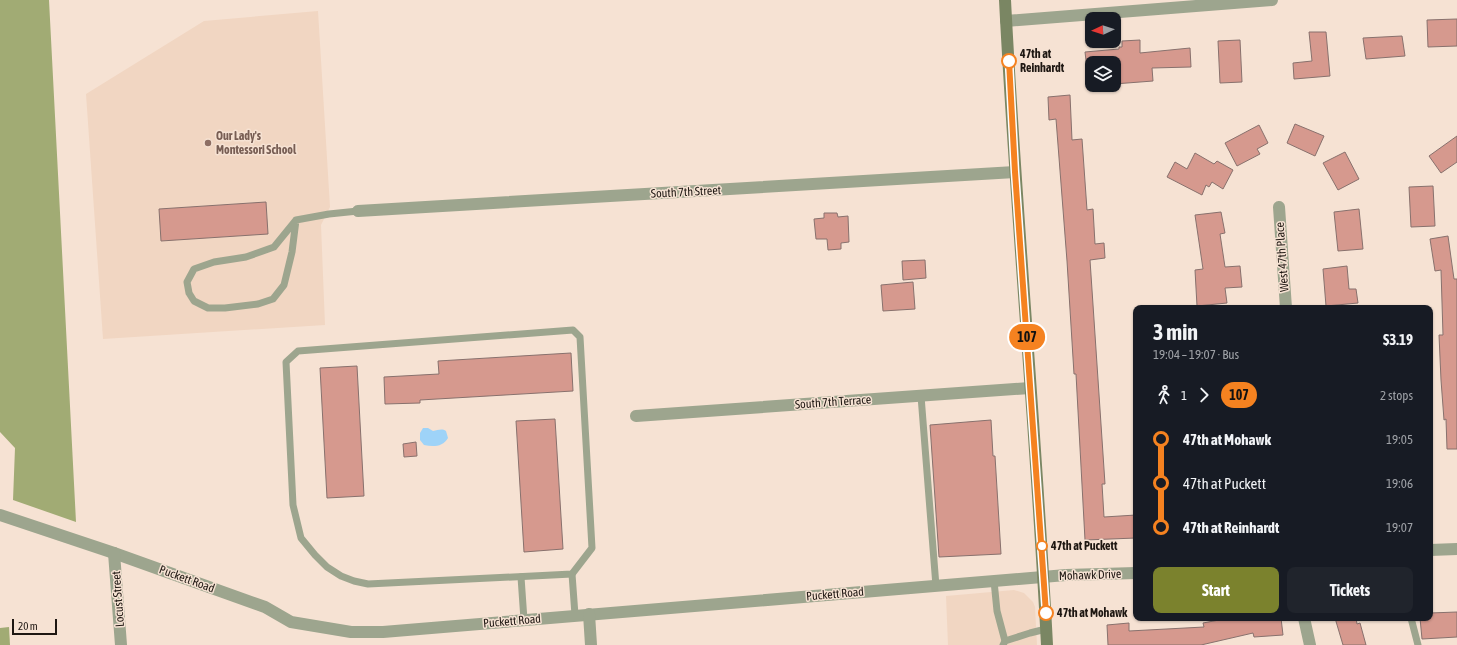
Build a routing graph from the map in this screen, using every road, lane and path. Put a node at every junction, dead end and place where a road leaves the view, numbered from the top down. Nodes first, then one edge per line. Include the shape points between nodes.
1 (1005, 0) edge
2 (1272, 0) edge
3 (1006, 21) junction
4 (1015, 172) junction
5 (1279, 207) dead end
6 (358, 211) joint
7 (296, 220) junction
8 (1286, 305) edge
9 (1030, 388) junction
10 (921, 396) junction
11 (636, 416) dead end
12 (0, 515) edge
13 (1457, 549) edge
14 (1433, 550) edge
15 (114, 553) junction
16 (1133, 573) edge
17 (572, 574) junction
18 (521, 576) junction
19 (1044, 577) junction
20 (994, 581) junction
21 (936, 586) junction
22 (589, 614) junction
23 (575, 615) junction
24 (524, 620) junction
25 (1305, 621) edge
26 (1412, 621) edge
27 (1046, 629) junction
28 (1004, 643) edge
29 (121, 645) edge
30 (591, 645) edge
31 (1047, 645) edge
32 (1310, 645) edge
33 (1418, 645) edge

1 - 3 street
2 - 3 street
3 - 4 street
4 - 6 street, South 7th Street
4 - 9 street
5 - 8 street, West 47th Place
6 - 7 lane
7 - 7 lane via 274,247 194,269 187,282 194,302 208,308 224,308 258,304 273,299 284,285
9 - 10 street, South 7th Terrace
9 - 19 street
10 - 11 street, South 7th Terrace
10 - 21 lane
12 - 15 street, Puckett Road
13 - 14 street
15 - 24 street, Puckett Road via 265,607 291,622 352,632 383,632
15 - 29 street, Locust Street
16 - 19 street, Mohawk Drive
17 - 18 lane
17 - 18 lane via 592,548 580,337 573,330 298,351 286,362 293,505 302,538 327,567 354,582 368,584
17 - 23 lane
18 - 24 lane
19 - 20 street, Puckett Road
19 - 27 street
20 - 21 street, Puckett Road
20 - 28 lane
21 - 22 street, Puckett Road
22 - 23 street, Puckett Road
22 - 30 street
23 - 24 street, Puckett Road
25 - 32 street
26 - 33 lane
27 - 28 lane
27 - 31 street

